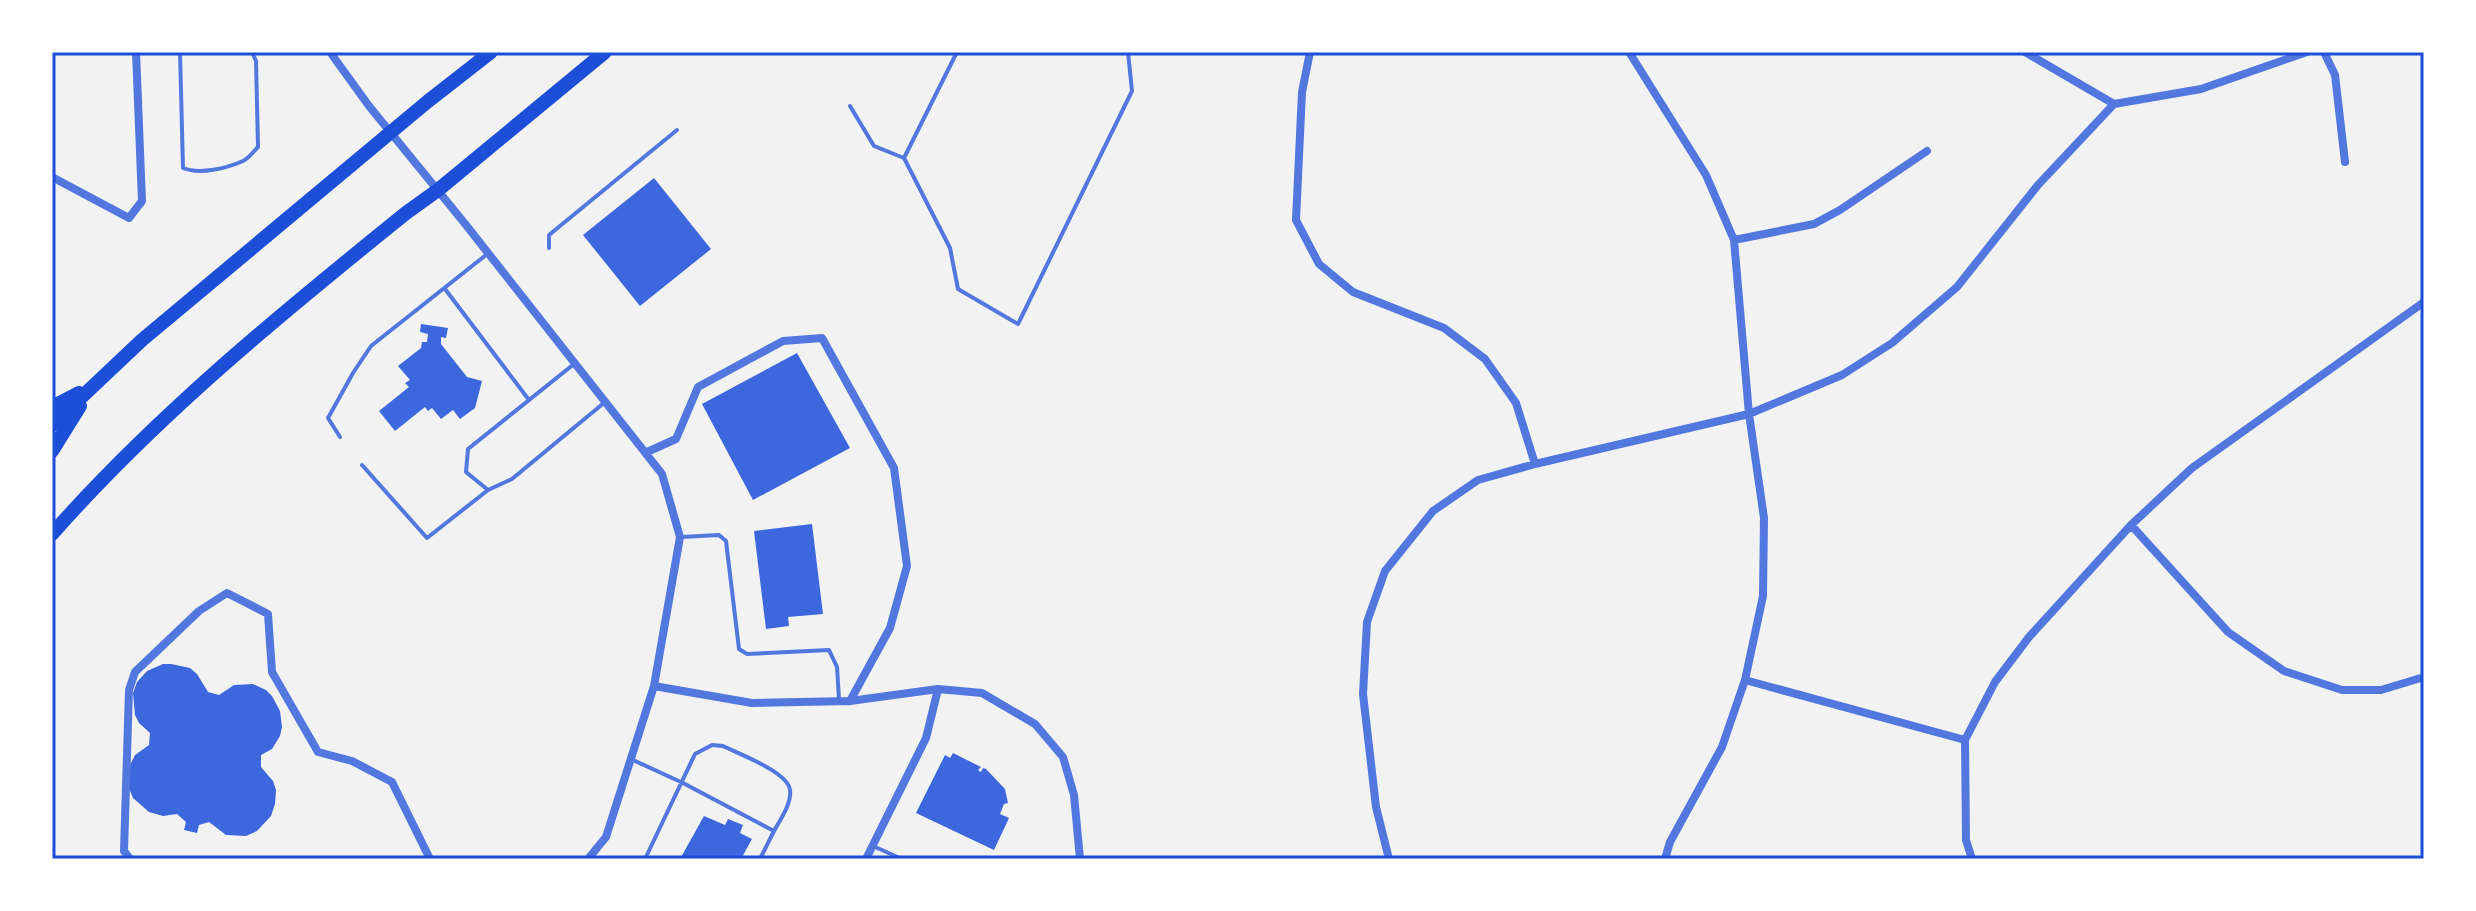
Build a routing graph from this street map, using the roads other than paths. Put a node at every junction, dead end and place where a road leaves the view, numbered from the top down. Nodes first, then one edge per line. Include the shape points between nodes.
1 (136, 52) edge
2 (180, 52) edge
3 (252, 52) edge
4 (330, 52) edge
5 (491, 52) edge
6 (605, 52) edge
7 (957, 52) edge
8 (1121, 52) edge
9 (1310, 52) edge
10 (1629, 52) edge
11 (2025, 52) edge
12 (2307, 52) edge
13 (2324, 52) edge
14 (1128, 54) edge
15 (2114, 104) junction
16 (850, 106) dead end
17 (677, 130) dead end
18 (392, 133) junction
19 (1927, 151) dead end
20 (904, 158) junction
21 (2345, 162) dead end
22 (52, 177) edge
23 (438, 190) junction
24 (1734, 240) junction
25 (549, 248) dead end
26 (488, 253) junction
27 (445, 289) junction
28 (2424, 302) edge
29 (576, 362) junction
30 (93, 386) junction
31 (529, 400) junction
32 (606, 400) junction
33 (52, 407) edge
34 (1749, 414) junction
35 (52, 425) edge
36 (340, 437) dead end
37 (52, 451) edge
38 (647, 452) junction
39 (1535, 464) junction
40 (362, 465) dead end
41 (488, 490) junction
42 (2131, 525) junction
43 (52, 534) edge
44 (680, 537) junction
45 (2424, 677) edge
46 (1745, 680) junction
47 (654, 686) junction
48 (938, 689) junction
49 (850, 701) junction
50 (839, 702) junction
51 (1965, 740) junction
52 (631, 759) junction
53 (683, 783) junction
54 (774, 831) junction
55 (873, 846) junction
56 (130, 859) edge
57 (430, 859) edge
58 (588, 859) edge
59 (645, 859) edge
60 (760, 859) edge
61 (866, 859) edge
62 (902, 859) edge
63 (1080, 859) edge
64 (1389, 859) edge
65 (1665, 859) edge
66 (1972, 859) edge

1 - 22 street via 142,201 129,218
2 - 3 lane via 183,168 192,171 246,160 258,147
4 - 18 street
5 - 18 highway
6 - 23 highway
7 - 20 lane
8 - 14 lane
9 - 39 street via 1302,92 1296,220 1319,264 1353,292 1444,328 1485,359 1516,403
10 - 24 street via 1706,175
11 - 15 street
12 - 15 street via 2201,89
13 - 21 street via 2335,75
14 - 20 lane via 1132,91 1018,324 958,289 950,248
15 - 34 street via 2038,185 1957,287 1892,343 1842,375
16 - 20 lane via 874,146
17 - 25 lane via 549,235
18 - 23 street
18 - 30 highway
19 - 24 street via 1814,224
23 - 26 street
23 - 43 highway via 225,362 99,481
24 - 34 street
26 - 27 lane
26 - 29 street
27 - 31 lane
27 - 36 lane via 371,346 328,418
28 - 42 street via 2192,468
29 - 31 lane
29 - 32 street
30 - 33 highway
30 - 35 highway
30 - 37 highway
31 - 41 lane via 468,449 466,472
32 - 38 street
32 - 41 lane via 512,479
34 - 39 street
34 - 46 street via 1764,518 1763,596
38 - 44 street via 662,474
38 - 49 street via 676,439 698,387 783,341 822,338 894,468 907,566 890,628
39 - 64 street via 1478,480 1433,511 1385,571 1367,622 1363,694 1376,807
40 - 41 lane via 427,538
42 - 45 street via 2228,632 2284,671 2342,690 2381,690
42 - 51 street via 2020,648 1995,682
44 - 47 street
44 - 50 lane via 719,535 726,541 739,649 747,654 829,650 837,667
46 - 51 street
46 - 65 street via 1722,747
47 - 50 street via 752,703
47 - 52 street
48 - 49 street
48 - 55 street via 926,738
48 - 63 street via 982,693 1035,724 1063,757 1074,795
49 - 50 street
51 - 66 street via 1966,840
52 - 53 lane
52 - 58 street via 606,837
53 - 54 lane
53 - 54 lane via 695,754 712,745 767,768 784,777 790,790
53 - 59 lane
54 - 60 lane
55 - 61 street
55 - 62 lane
56 - 57 street via 124,851 129,690 135,672 199,611 227,593 268,614 272,672 318,752 352,761 392,782

